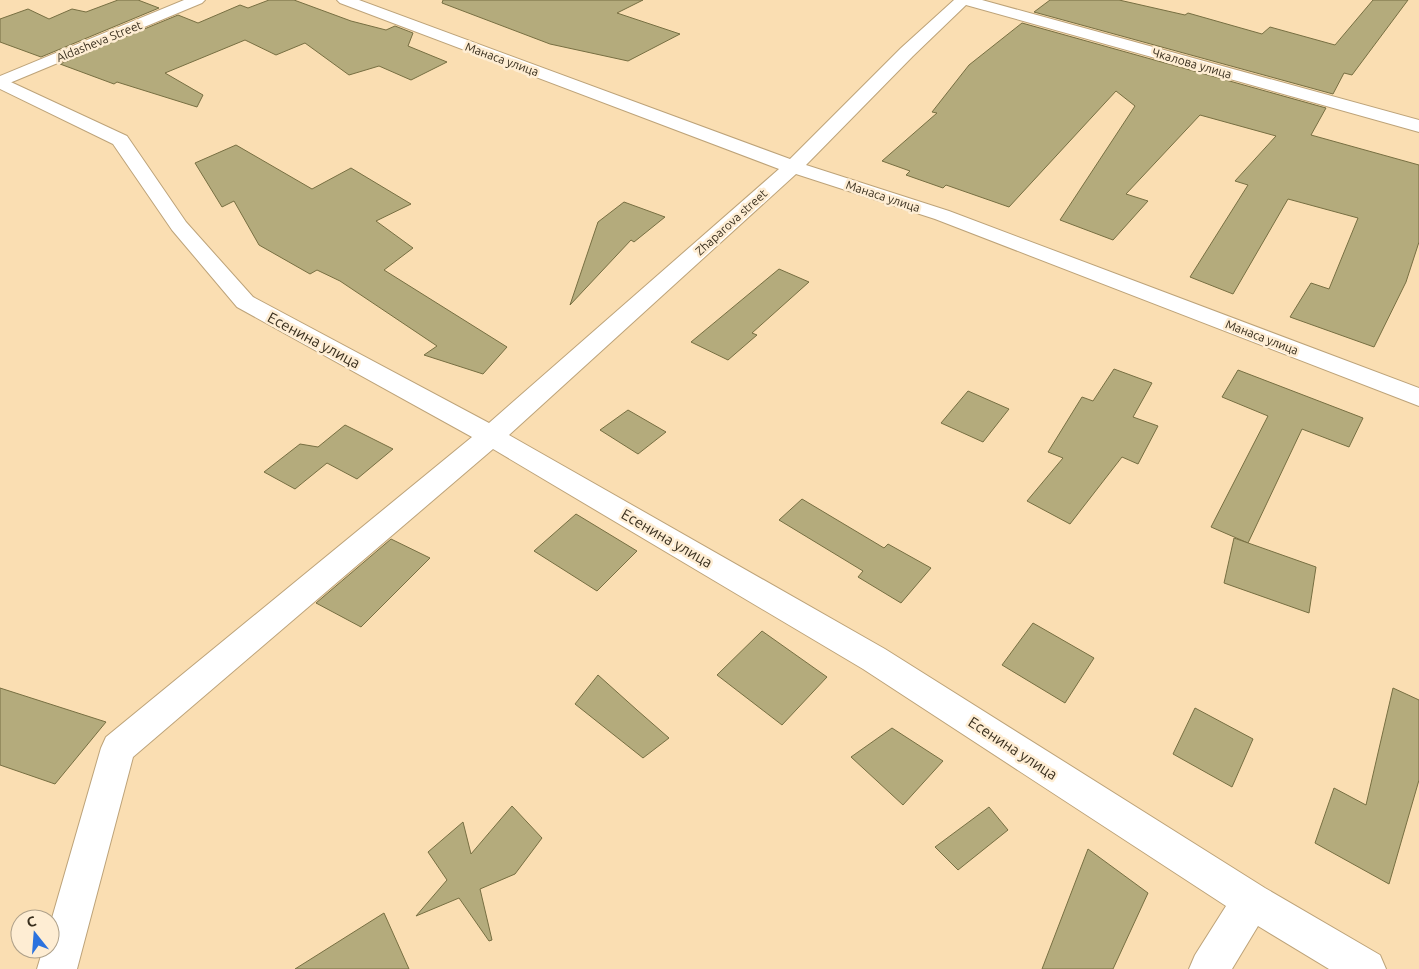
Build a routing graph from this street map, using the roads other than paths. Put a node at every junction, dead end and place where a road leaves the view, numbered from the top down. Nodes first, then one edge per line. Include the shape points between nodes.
1 (197, 0) edge
2 (345, 0) edge
3 (964, 0) edge
4 (0, 82) edge
5 (1419, 126) edge
6 (793, 167) junction
7 (1419, 397) edge
8 (491, 436) junction
9 (1252, 901) junction
10 (57, 969) edge
11 (1208, 969) edge
12 (1366, 969) edge

1 - 4 street, Aldasheva Street
2 - 6 street, Манаса улица
3 - 5 street, Чкалова улица
3 - 6 street, Zhaparova street via 907,52
4 - 8 street, Есенина улица via 120,140 180,226 245,302
6 - 7 street, Манаса улица via 942,215
6 - 8 street, Zhaparova street
8 - 9 street, Есенина улица via 874,658
8 - 10 street, Zhaparova street via 118,748
9 - 11 street
9 - 12 street, Есенина улица

